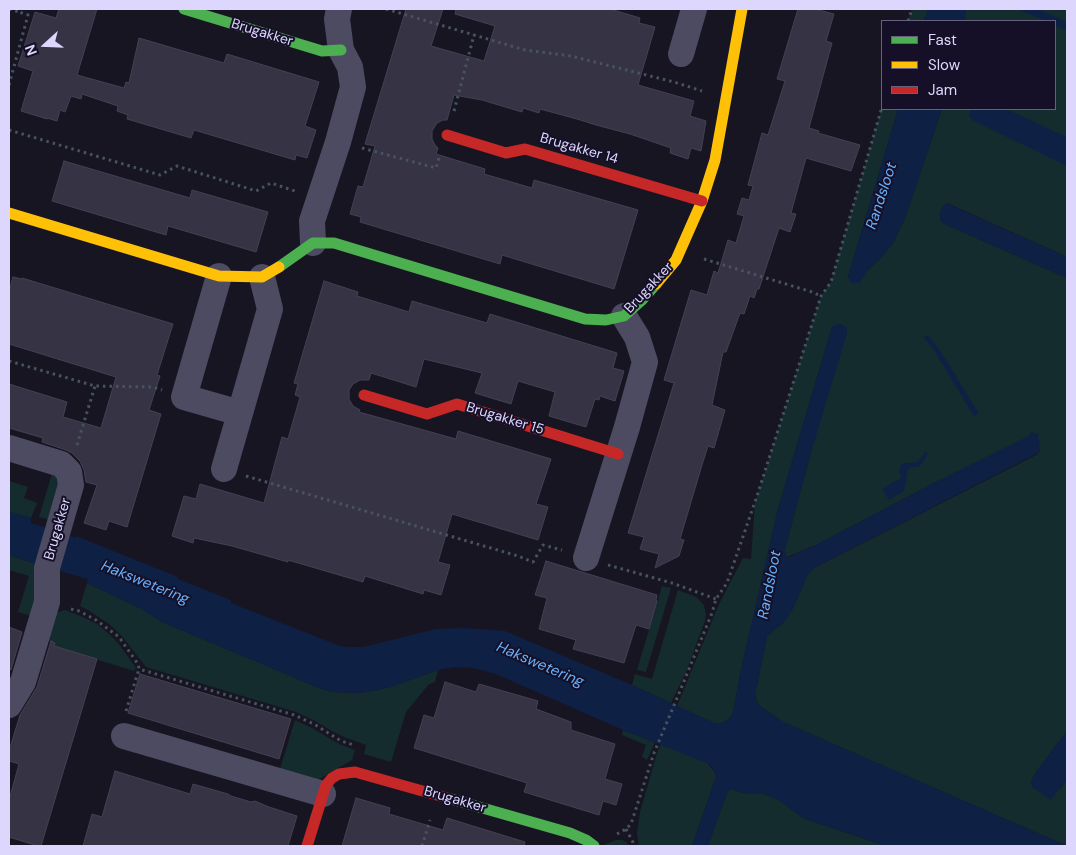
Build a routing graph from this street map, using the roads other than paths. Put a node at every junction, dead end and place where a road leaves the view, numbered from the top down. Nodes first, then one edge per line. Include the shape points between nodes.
1 (184, 9) edge
2 (339, 9) edge
3 (694, 9) edge
4 (742, 9) edge
5 (341, 50) junction
6 (681, 54) dead end
7 (447, 135) dead end
8 (702, 201) junction
9 (9, 213) edge
10 (313, 243) junction
11 (219, 276) junction
12 (262, 277) junction
13 (624, 316) junction
14 (364, 395) dead end
15 (240, 413) junction
16 (9, 448) edge
17 (618, 454) junction
18 (224, 469) road end
19 (586, 558) road end
20 (9, 705) edge
21 (124, 736) road end
22 (323, 794) junction
23 (308, 846) edge
24 (594, 846) edge

1 - 5 street, Brugakker via 322,51
2 - 5 street
3 - 6 street
4 - 8 street, Brugakker via 716,160
5 - 10 street via 350,67 353,87 312,221
7 - 8 street, Brugakker 14 via 506,153 525,149
8 - 13 street, Brugakker via 676,260
9 - 11 street
10 - 12 street
10 - 13 street, Brugakker via 334,243 585,318 606,320
11 - 12 street
11 - 15 street via 184,397
12 - 15 street via 270,309
13 - 17 street via 637,337 645,362
14 - 17 street, Brugakker 15 via 426,414 457,404
15 - 18 street
16 - 20 street, Brugakker via 62,467 71,485 47,568 47,602 23,682
17 - 19 street
21 - 22 street
22 - 23 street, Brugakker
22 - 24 street, Brugakker via 332,778 356,772 570,833

